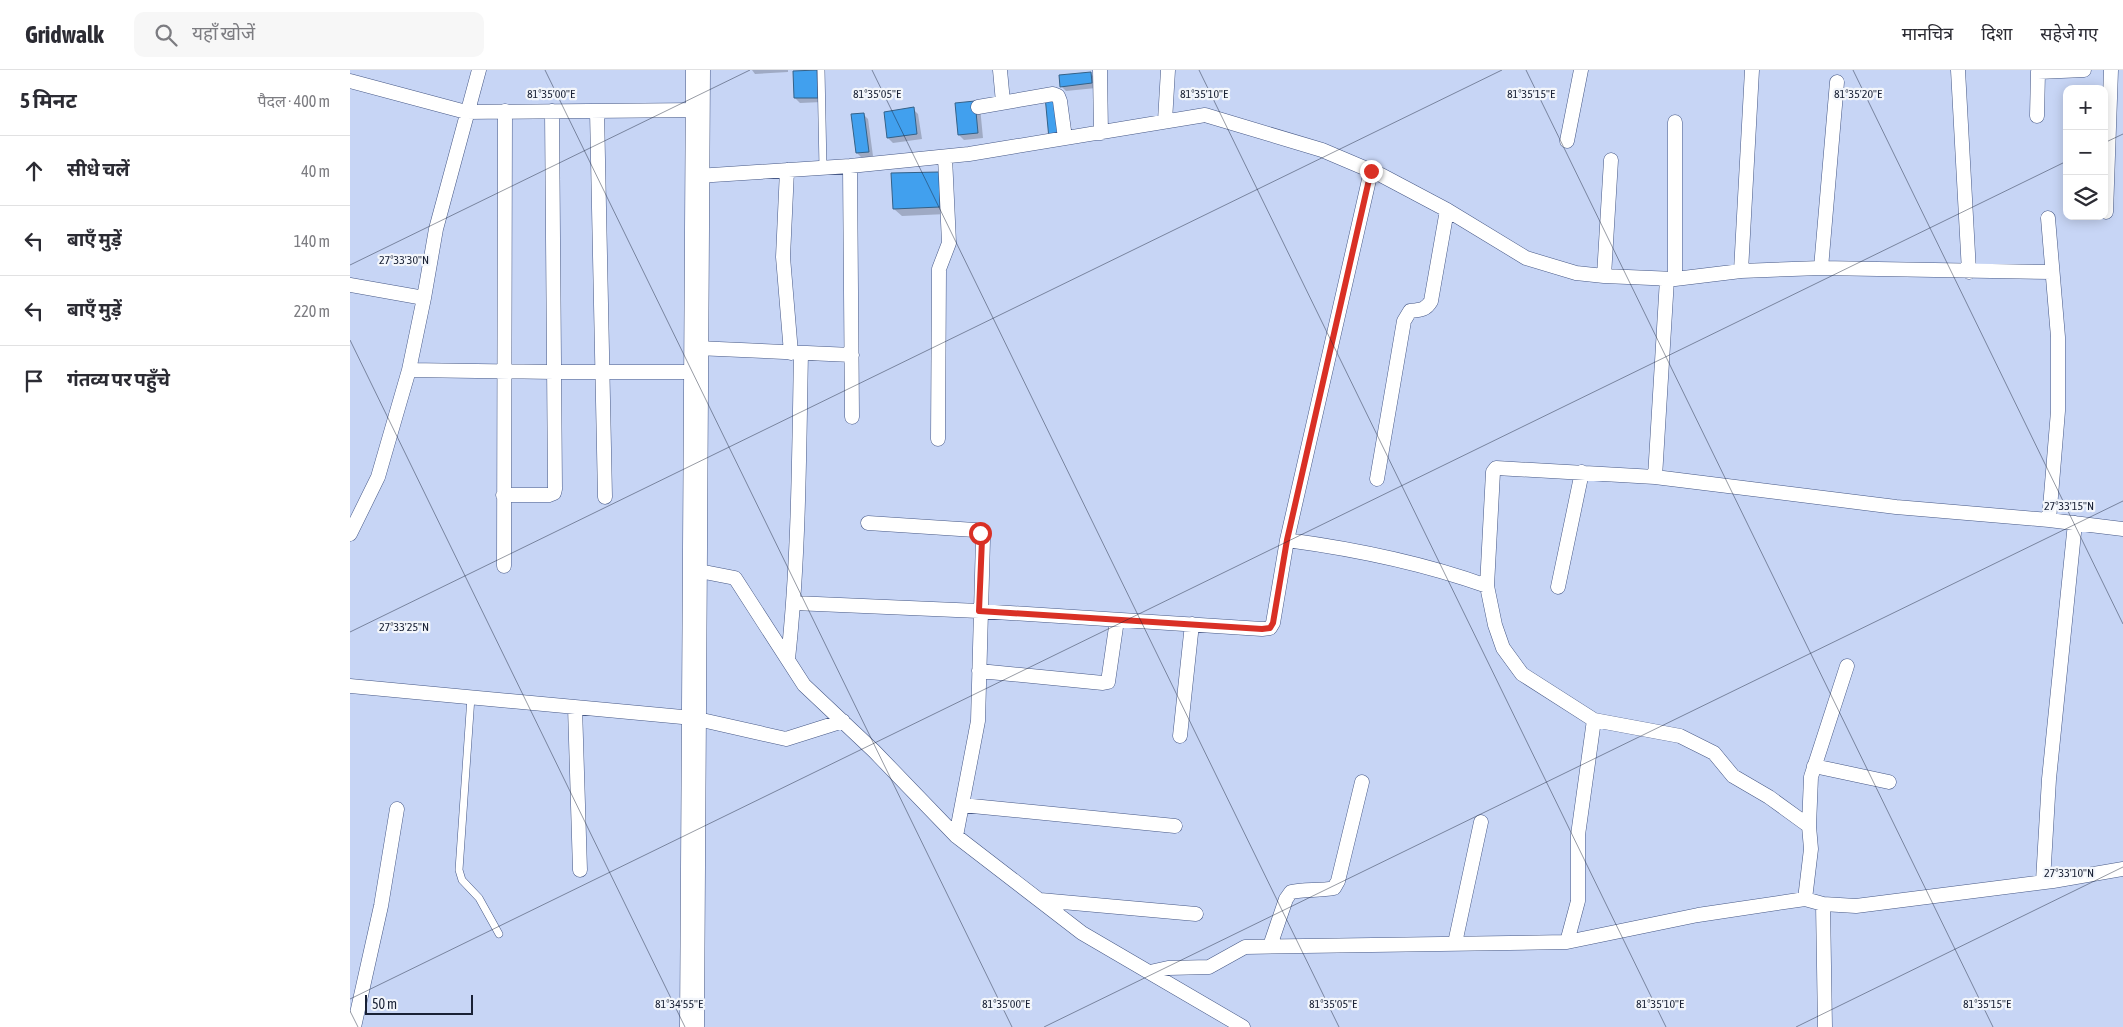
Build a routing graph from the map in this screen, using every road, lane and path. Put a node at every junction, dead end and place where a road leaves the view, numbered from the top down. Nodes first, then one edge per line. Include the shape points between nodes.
1 (479, 70) edge
2 (698, 70) edge
3 (821, 70) edge
4 (1000, 70) edge
5 (1100, 70) edge
6 (1168, 70) edge
7 (1581, 70) edge
8 (1752, 70) edge
9 (1958, 70) edge
10 (2084, 70) edge
11 (2111, 70) edge
12 (350, 81) edge
13 (1836, 82) dead end
14 (1003, 102) junction
15 (978, 107) dead end
16 (697, 110) junction
17 (505, 111) junction
18 (552, 111) junction
19 (597, 111) junction
20 (466, 112) junction
21 (2037, 116) dead end
22 (1165, 121) junction
23 (1675, 122) dead end
24 (1100, 133) junction
25 (1065, 138) junction
26 (1568, 141) dead end
27 (945, 156) junction
28 (1611, 160) dead end
29 (850, 166) junction
30 (823, 168) junction
31 (787, 170) junction
32 (1371, 171) junction
33 (2107, 175) edge
34 (697, 176) junction
35 (1447, 210) junction
36 (2048, 218) dead end
37 (1821, 268) junction
38 (1741, 271) junction
39 (1969, 272) junction
40 (2052, 272) junction
41 (1604, 276) junction
42 (1671, 279) junction
43 (350, 285) edge
44 (424, 298) junction
45 (696, 348) junction
46 (796, 353) junction
47 (852, 355) junction
48 (409, 370) junction
49 (504, 371) junction
50 (554, 372) junction
51 (602, 372) junction
52 (695, 372) junction
53 (852, 417) dead end
54 (938, 440) dead end
55 (1582, 472) junction
56 (1655, 478) junction
57 (1377, 479) dead end
58 (502, 495) junction
59 (605, 497) dead end
60 (2049, 520) junction
61 (868, 523) dead end
62 (2075, 523) junction
63 (2123, 529) edge
64 (350, 534) edge
65 (1287, 540) junction
66 (504, 566) dead end
67 (694, 570) junction
68 (1487, 586) junction
69 (1558, 587) dead end
70 (794, 603) junction
71 (979, 611) junction
72 (1117, 620) junction
73 (1192, 624) junction
74 (788, 659) junction
75 (1847, 666) dead end
76 (978, 671) junction
77 (350, 686) edge
78 (471, 697) junction
79 (575, 707) junction
80 (693, 718) junction
81 (1594, 720) junction
82 (842, 721) junction
83 (1180, 736) dead end
84 (1814, 766) junction
85 (1362, 782) dead end
86 (1889, 782) dead end
87 (962, 805) junction
88 (397, 809) dead end
89 (1481, 822) dead end
90 (1175, 826) dead end
91 (1809, 826) junction
92 (956, 836) junction
93 (2123, 869) edge
94 (580, 870) dead end
95 (2043, 882) junction
96 (1805, 899) junction
97 (1040, 900) junction
98 (1823, 904) junction
99 (1196, 914) dead end
100 (499, 934) dead end
101 (1567, 942) junction
102 (1455, 943) junction
103 (1270, 946) junction
104 (1150, 972) junction
105 (354, 1027) edge
106 (692, 1027) edge
107 (1243, 1027) edge
108 (1825, 1027) edge

1 - 20 street
2 - 16 highway
3 - 30 lane
4 - 14 street
5 - 24 street
6 - 22 street
7 - 26 street
8 - 38 street
9 - 39 street
10 - 21 street via 2038,72
11 - 33 street
12 - 20 street
13 - 37 street
14 - 15 street
14 - 25 street via 1053,94 1058,96
16 - 19 street
16 - 34 highway
17 - 18 street
17 - 20 street
17 - 49 street
18 - 19 street
18 - 50 street
19 - 51 street
20 - 44 street via 436,229
22 - 24 street
22 - 32 street via 1205,114 1216,116 1322,150
23 - 42 street
24 - 25 street
25 - 27 street
27 - 29 street
27 - 54 street via 949,243 939,269
28 - 41 street
29 - 30 street
29 - 47 street
30 - 31 street
31 - 34 street
31 - 46 street via 784,266
32 - 35 street
32 - 65 street
34 - 45 highway
35 - 41 street via 1533,261 1576,273
35 - 57 street via 1431,301 1422,310 1410,311 1404,321
36 - 40 street
37 - 38 street
37 - 39 street
38 - 42 street
39 - 40 street
40 - 60 street via 2058,337 2058,402
41 - 42 street
42 - 56 street
43 - 44 street
44 - 48 street
45 - 46 street
45 - 52 highway
46 - 47 street
46 - 70 street via 797,543
47 - 53 street
48 - 49 street
48 - 64 street via 378,477
49 - 50 street
49 - 58 street
50 - 51 street
50 - 58 street via 554,494
51 - 52 street
51 - 59 street
52 - 67 highway
55 - 56 street
55 - 68 street via 1496,468 1493,472
55 - 69 street
56 - 60 street via 1896,507
58 - 66 street
60 - 62 street
61 - 71 street via 975,530 980,533
62 - 63 street
62 - 95 street via 2049,779
65 - 68 street via 1347,549 1453,574
65 - 73 street via 1270,628
67 - 74 street via 735,578
67 - 80 highway
68 - 81 street via 1503,648 1522,674
70 - 71 street
70 - 74 street
71 - 72 street
71 - 76 street
72 - 73 street
72 - 76 street via 1108,682
73 - 83 street
74 - 82 street via 804,685
75 - 84 street
76 - 87 street via 978,721
77 - 78 street
78 - 79 street
78 - 100 lane via 459,870 462,880 480,898
79 - 80 street
79 - 94 street
80 - 82 street via 786,739
80 - 106 highway
81 - 91 street via 1680,736 1714,752 1733,776
81 - 101 street via 1578,835 1578,901
82 - 92 street
84 - 86 street
84 - 91 street
85 - 103 street via 1338,881 1334,888 1291,892
87 - 90 street
87 - 92 street
88 - 105 street via 381,906
89 - 102 street
91 - 96 street
92 - 97 street
93 - 95 street
95 - 98 street via 1856,906
96 - 98 street
96 - 101 street via 1698,915
97 - 99 street
97 - 104 street via 1082,933
98 - 108 street
101 - 102 street
102 - 103 street
103 - 104 street via 1245,947 1209,967
104 - 107 street

